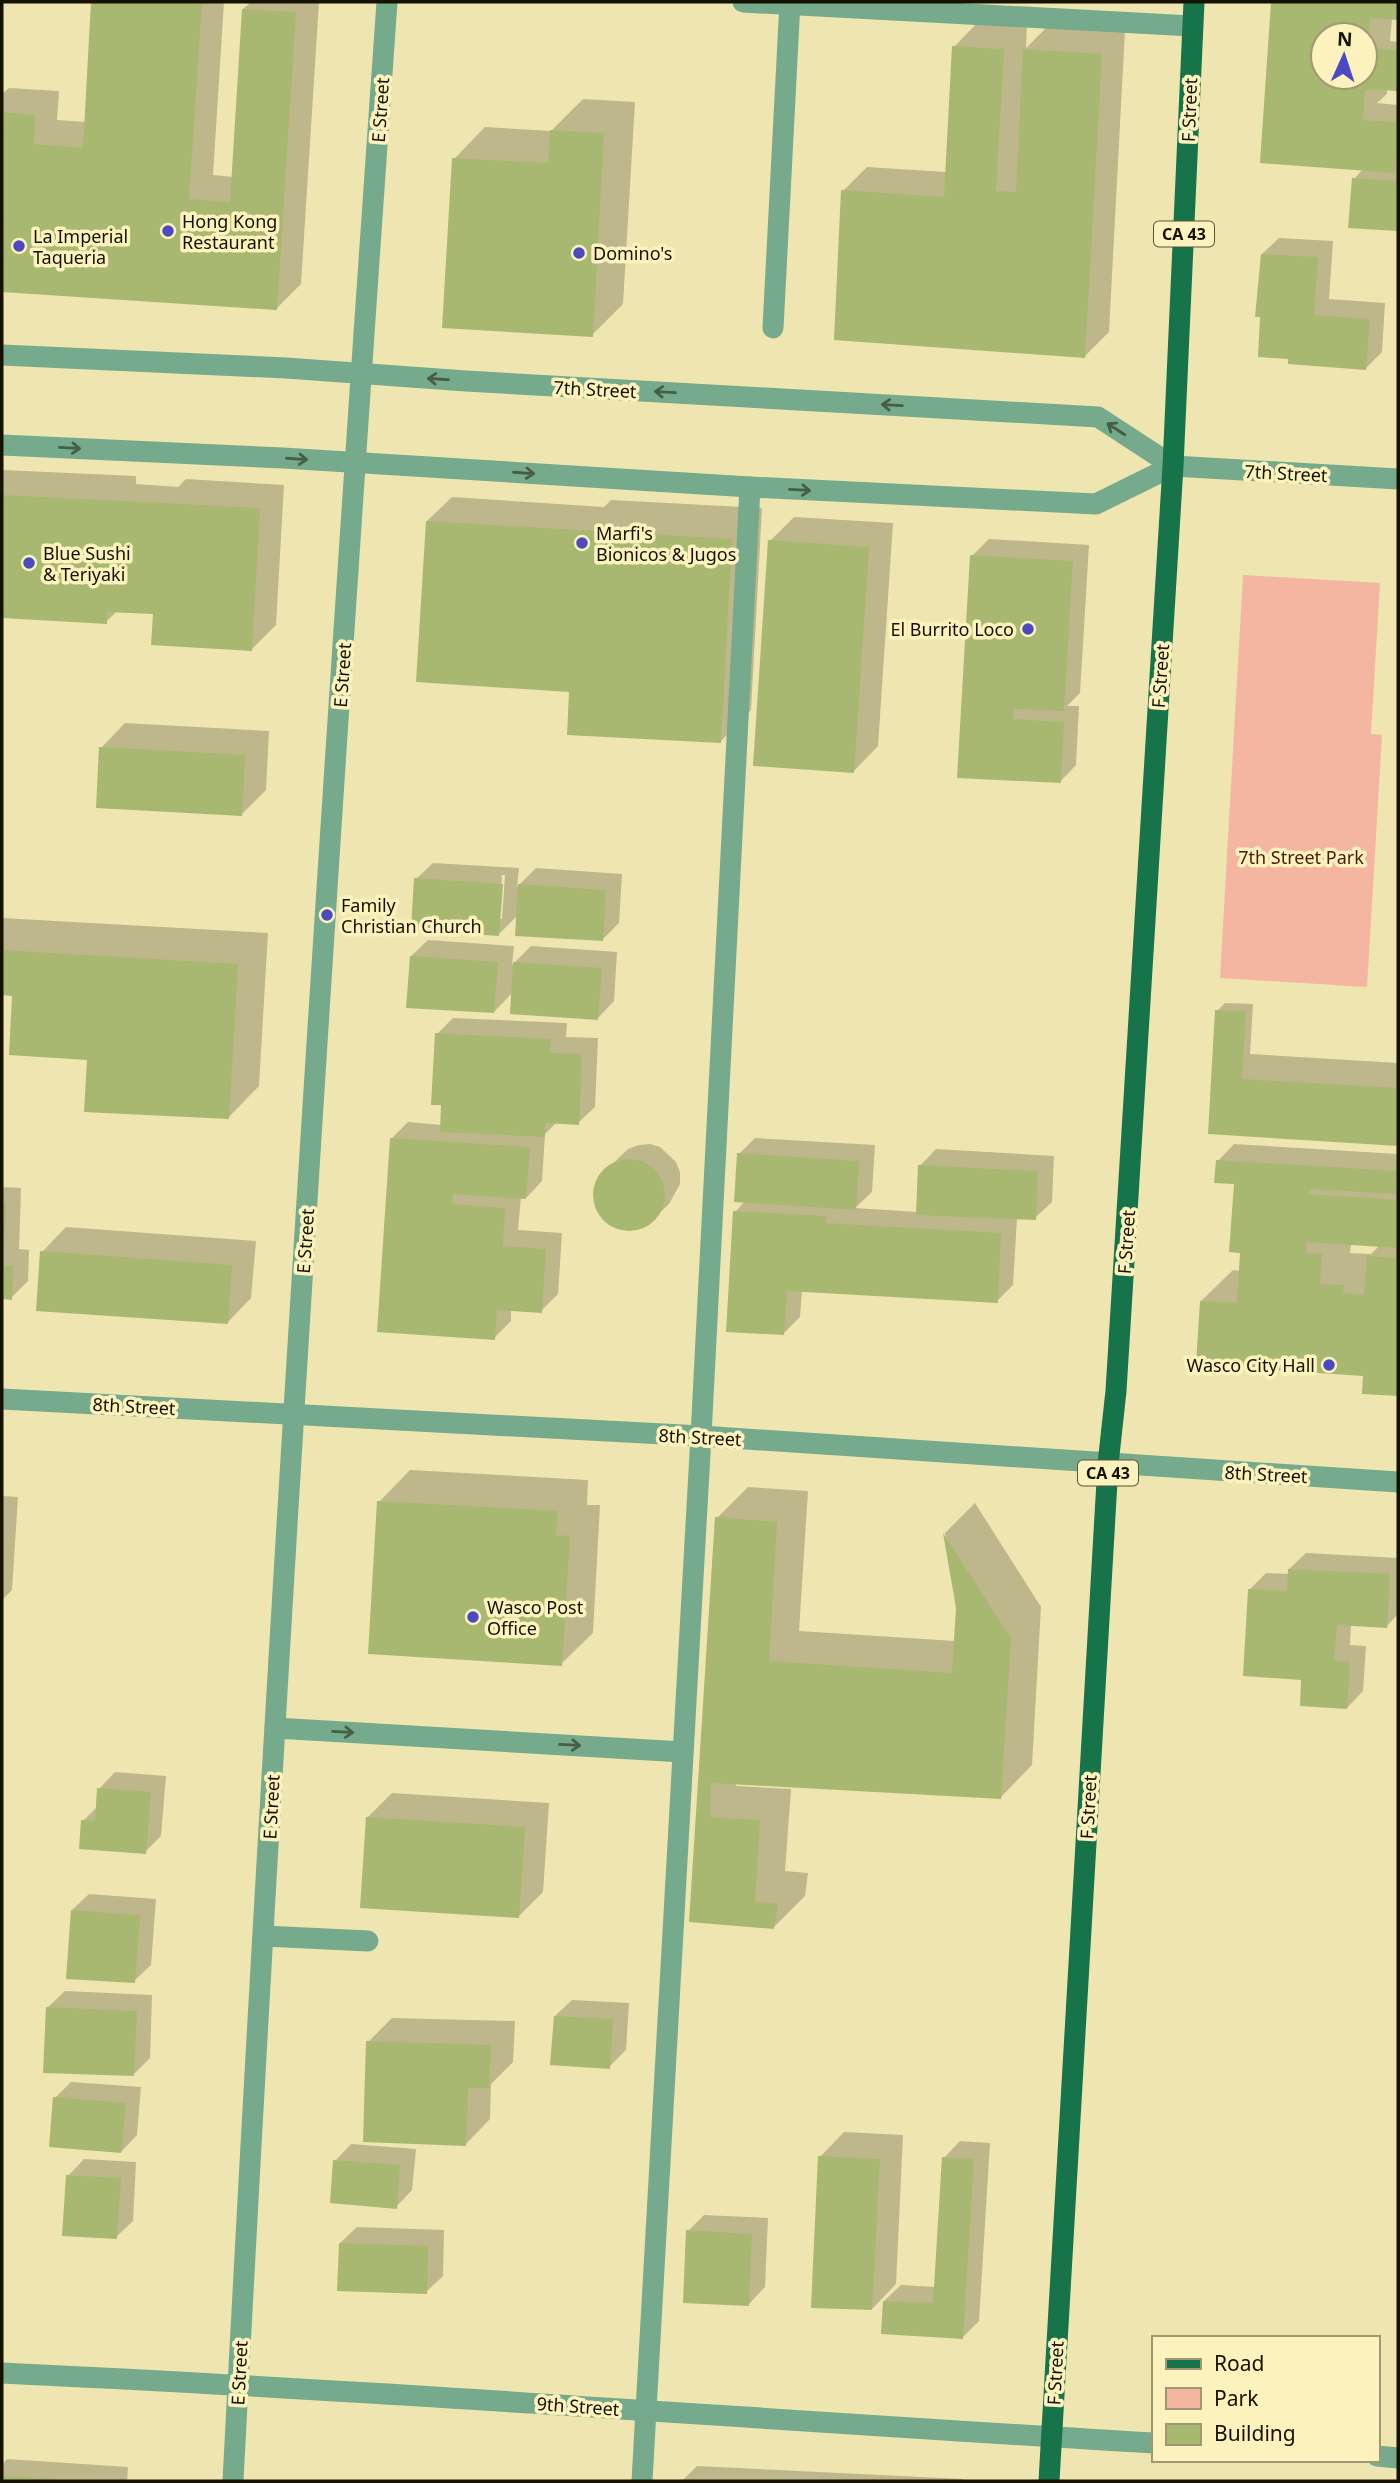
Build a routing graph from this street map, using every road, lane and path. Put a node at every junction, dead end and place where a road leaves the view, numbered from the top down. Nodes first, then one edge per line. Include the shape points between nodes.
1 (387, 2) edge
2 (743, 2) edge
3 (1194, 2) edge
4 (790, 3) edge
5 (1192, 26) junction
6 (772, 328) dead end
7 (2, 355) edge
8 (361, 374) junction
9 (2, 445) edge
10 (356, 463) junction
11 (1173, 466) junction
12 (1398, 479) edge
13 (750, 487) junction
14 (2, 1399) edge
15 (294, 1414) junction
16 (701, 1436) junction
17 (1108, 1464) junction
18 (1398, 1482) edge
19 (275, 1728) junction
20 (683, 1752) junction
21 (264, 1936) junction
22 (368, 1941) dead end
23 (2, 2372) edge
24 (238, 2384) junction
25 (646, 2410) junction
26 (1051, 2438) junction
27 (1152, 2443) edge
28 (1379, 2456) edge
29 (1398, 2458) edge
30 (233, 2481) edge
31 (642, 2481) edge
32 (1049, 2481) edge

1 - 8 street, E Street
2 - 4 street
3 - 5 main road, F Street / CA 43
4 - 5 street
4 - 6 street
5 - 11 main road, F Street / CA 43
7 - 8 street, 7th Street
8 - 10 street, E Street
11 -> 8 street, 7th Street via 1098,417
9 -> 10 street, 7th Street
10 -> 13 street, 7th Street
10 - 15 street, E Street
11 - 12 street, 7th Street
13 -> 11 street, 7th Street via 1096,504
11 - 17 main road, F Street / CA 43
13 - 16 street
14 - 15 street, 8th Street
15 - 16 street, 8th Street
15 - 19 street, E Street
16 - 17 street, 8th Street
16 - 20 street
17 - 18 street, 8th Street
17 - 26 main road, F Street / CA 43
19 -> 20 street
19 - 21 street, E Street
20 - 25 street
21 - 22 street
21 - 24 street, E Street
23 - 24 street, 9th Street
24 - 25 street, 9th Street
24 - 30 street, E Street
25 - 26 street, 9th Street
25 - 31 street
26 - 27 street, 9th Street
26 - 32 main road, F Street / CA 43
28 - 29 street

